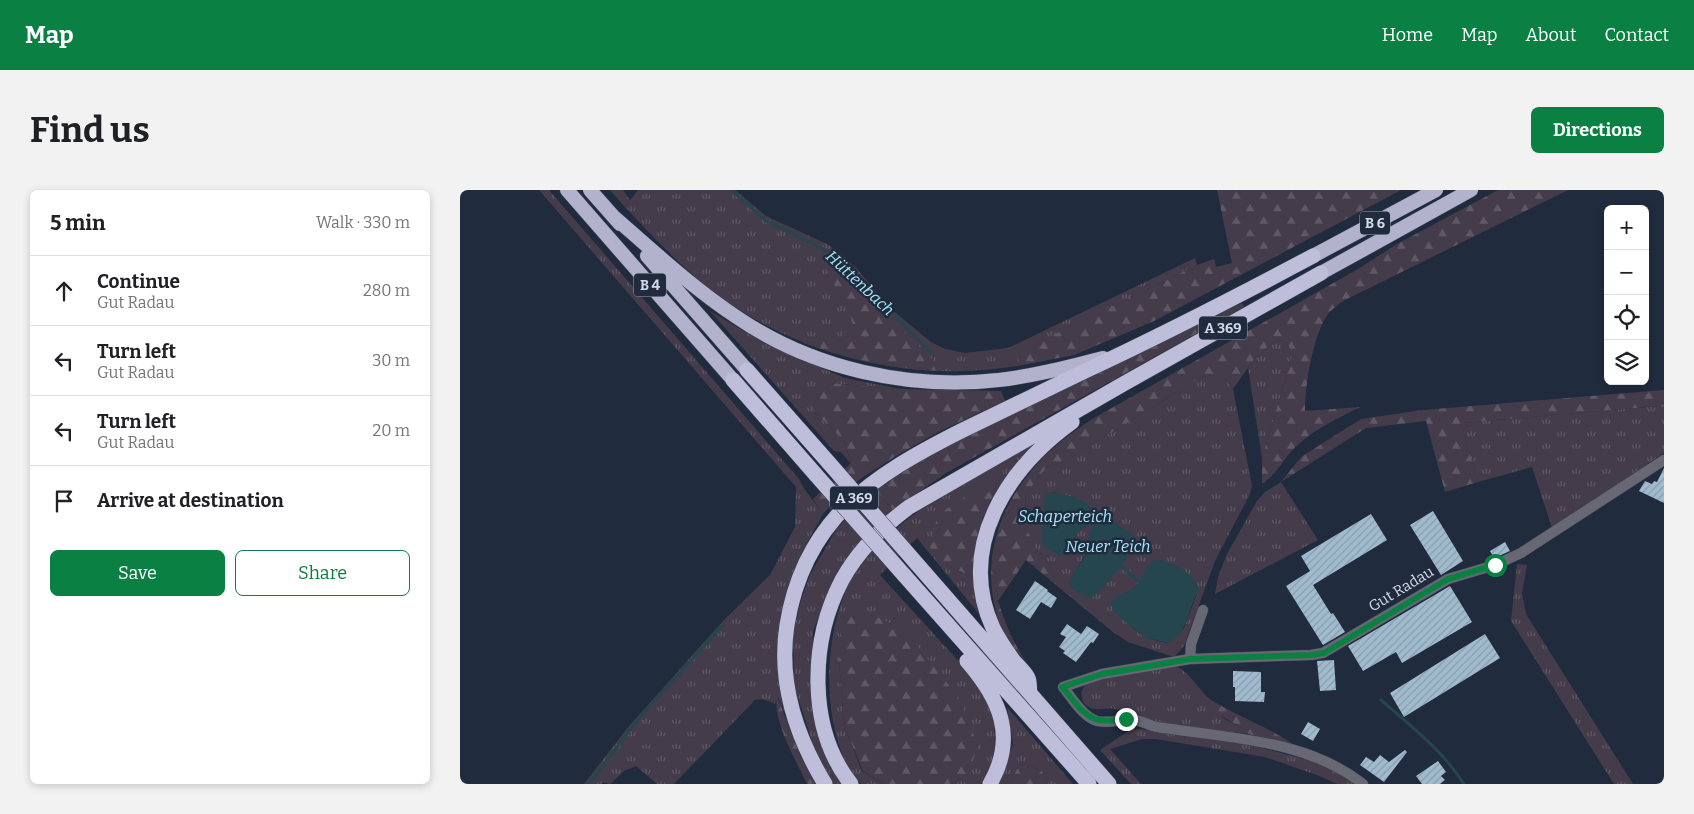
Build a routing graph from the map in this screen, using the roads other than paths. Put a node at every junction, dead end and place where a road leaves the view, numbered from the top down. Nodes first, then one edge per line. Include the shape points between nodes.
1 (567, 190) edge
2 (590, 190) edge
3 (1436, 190) edge
4 (1471, 190) edge
5 (614, 217) junction
6 (1313, 256) joint
7 (1321, 273) joint
8 (1129, 350) junction
9 (747, 370) joint
10 (733, 380) joint
11 (1125, 383) junction
12 (1664, 460) edge
13 (1203, 610) dead end
14 (947, 624) junction
15 (1190, 659) junction
16 (1030, 693) junction
17 (825, 784) edge
18 (851, 784) edge
19 (990, 784) edge
20 (1089, 784) edge
21 (1109, 784) edge
22 (1363, 784) edge

1 - 10 highway, B 4
2 - 5 highway, B 4
3 - 6 highway, B 6
4 - 7 highway, B 6
5 - 8 highway via 737,318 802,352 860,371 924,380 999,380 1057,370
5 - 9 highway, B 4
6 - 8 highway, A 369
7 - 11 highway, A 369
8 - 17 highway, A 369 via 914,454 850,501 827,527 798,581 785,644 787,686 794,719
9 - 16 highway, A 369, bridge
10 - 14 highway, A 369, bridge
11 - 16 highway, A 369 via 1062,429 1030,460 999,501 987,529 982,560 986,610 1000,641 1028,678
11 - 18 highway via 909,507 868,544 856,560 842,581 827,618 818,681 827,736 840,768
12 - 15 street, Gut Radau via 1521,553 1495,565 1448,579 1324,653
13 - 15 street via 1191,644
14 - 19 highway via 952,643 994,698 1002,721 1002,754
14 - 20 highway, A 369
15 - 22 street, Gut Radau via 1102,674 1062,687 1087,715 1098,721 1138,720 1154,726 1254,740 1317,758
16 - 21 highway, A 369

